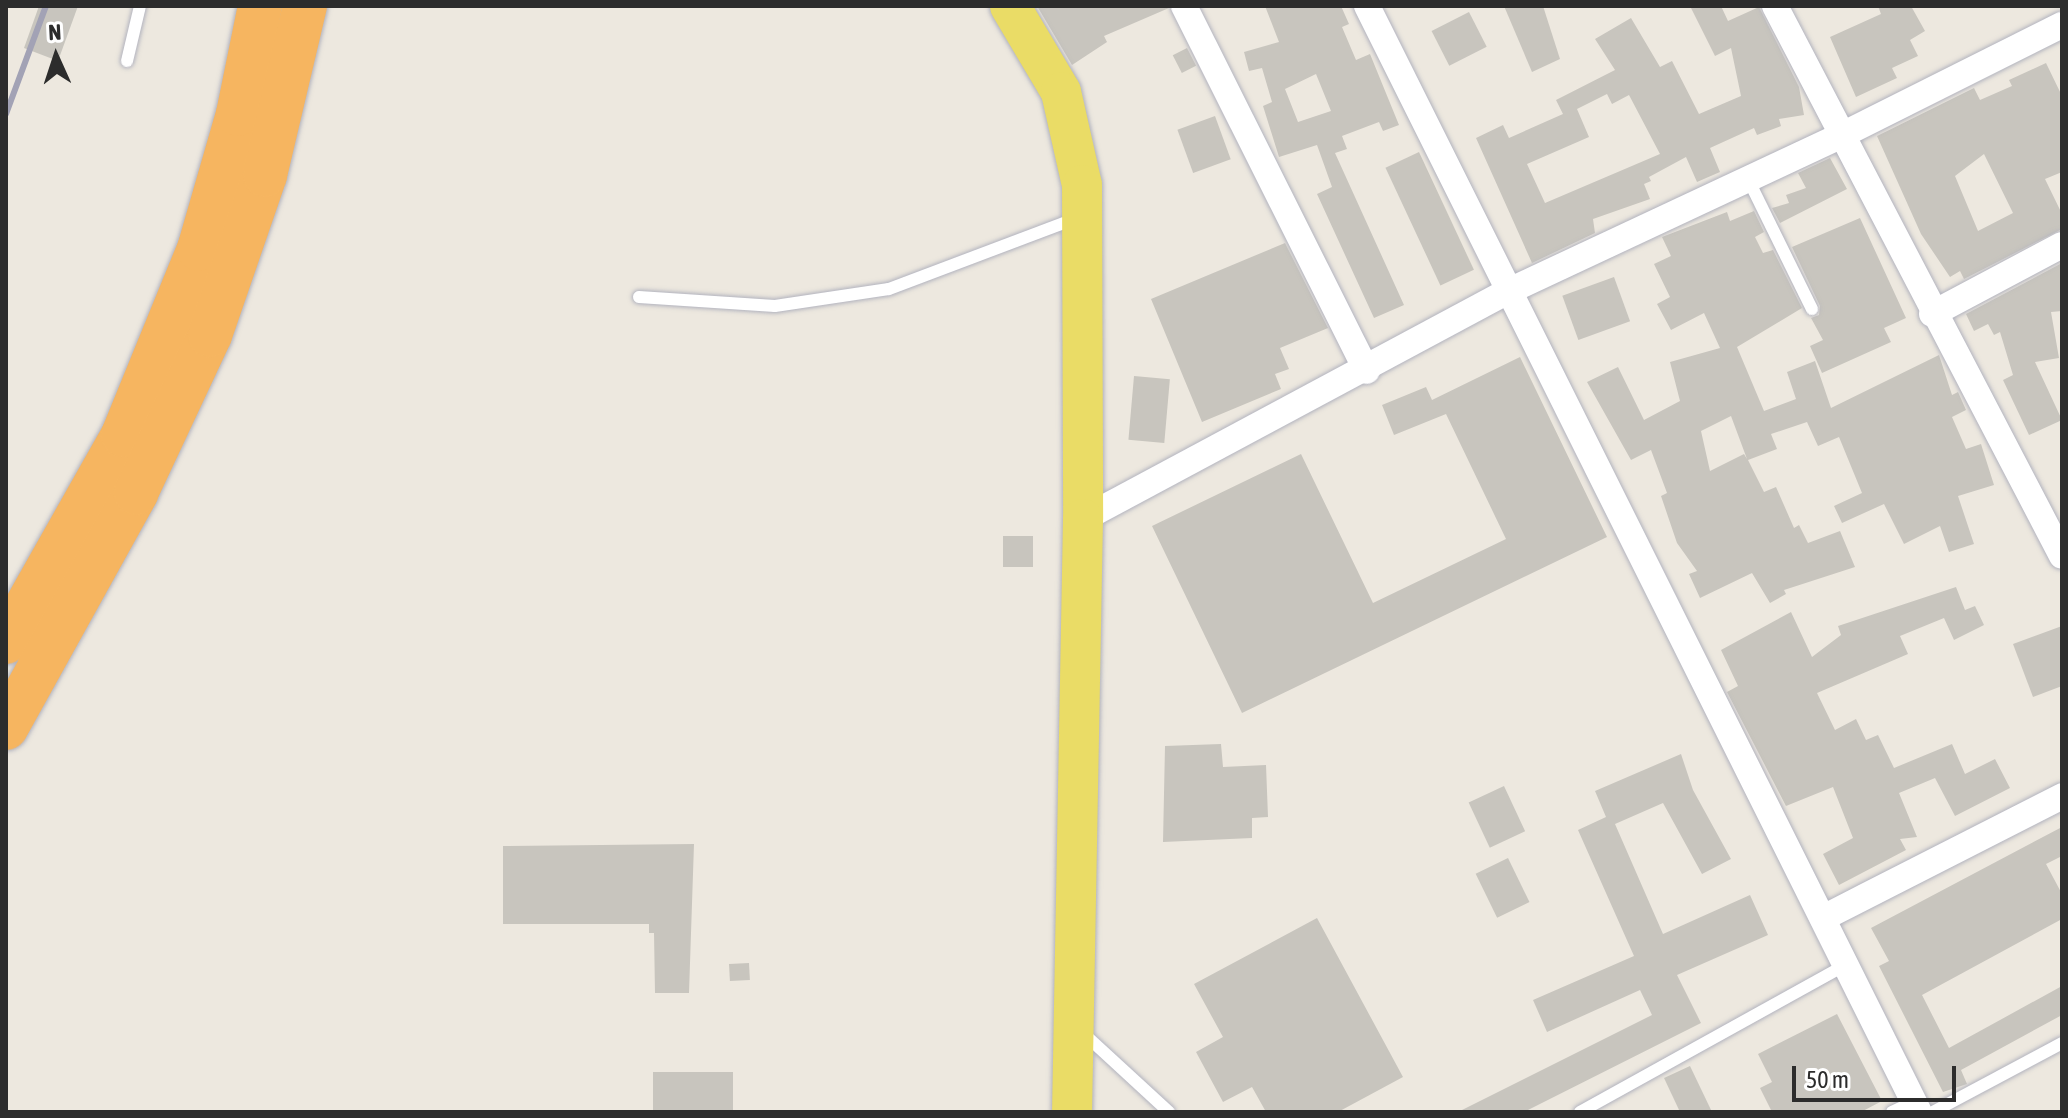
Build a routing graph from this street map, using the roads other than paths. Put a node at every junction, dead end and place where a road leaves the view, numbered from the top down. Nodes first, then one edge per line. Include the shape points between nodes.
1 (140, 6) edge
2 (260, 6) edge
3 (305, 6) edge
4 (1010, 6) edge
5 (1184, 6) edge
6 (1367, 6) edge
7 (1775, 6) edge
8 (2062, 25) edge
9 (127, 61) dead end
10 (1840, 136) junction
11 (1748, 179) junction
12 (1082, 217) junction
13 (2062, 245) edge
14 (1509, 291) junction
15 (639, 297) dead end
16 (1812, 309) dead end
17 (1932, 314) junction
18 (1367, 371) junction
19 (1083, 519) junction
20 (2062, 556) edge
21 (6, 642) edge
22 (6, 728) edge
23 (2062, 796) edge
24 (1825, 917) junction
25 (1847, 964) junction
26 (1072, 1022) junction
27 (2062, 1043) edge
28 (1914, 1110) edge
29 (1072, 1112) edge
30 (1169, 1112) edge
31 (1580, 1112) edge

1 - 9 lane
2 - 21 highway via 238,114 199,249 123,435
3 - 22 highway via 265,175 210,335 136,493
4 - 12 main road via 1061,92 1082,185
5 - 18 street
6 - 14 street
7 - 10 street
8 - 10 street
10 - 11 street
10 - 17 street
11 - 14 street
11 - 16 lane
12 - 15 lane via 889,289 775,306
12 - 19 main road
13 - 17 street
14 - 18 street
14 - 24 street
17 - 20 street
18 - 19 street
19 - 26 main road
23 - 24 street
24 - 25 street
25 - 28 street
25 - 31 lane
26 - 29 main road
26 - 30 lane
27 - 28 lane

